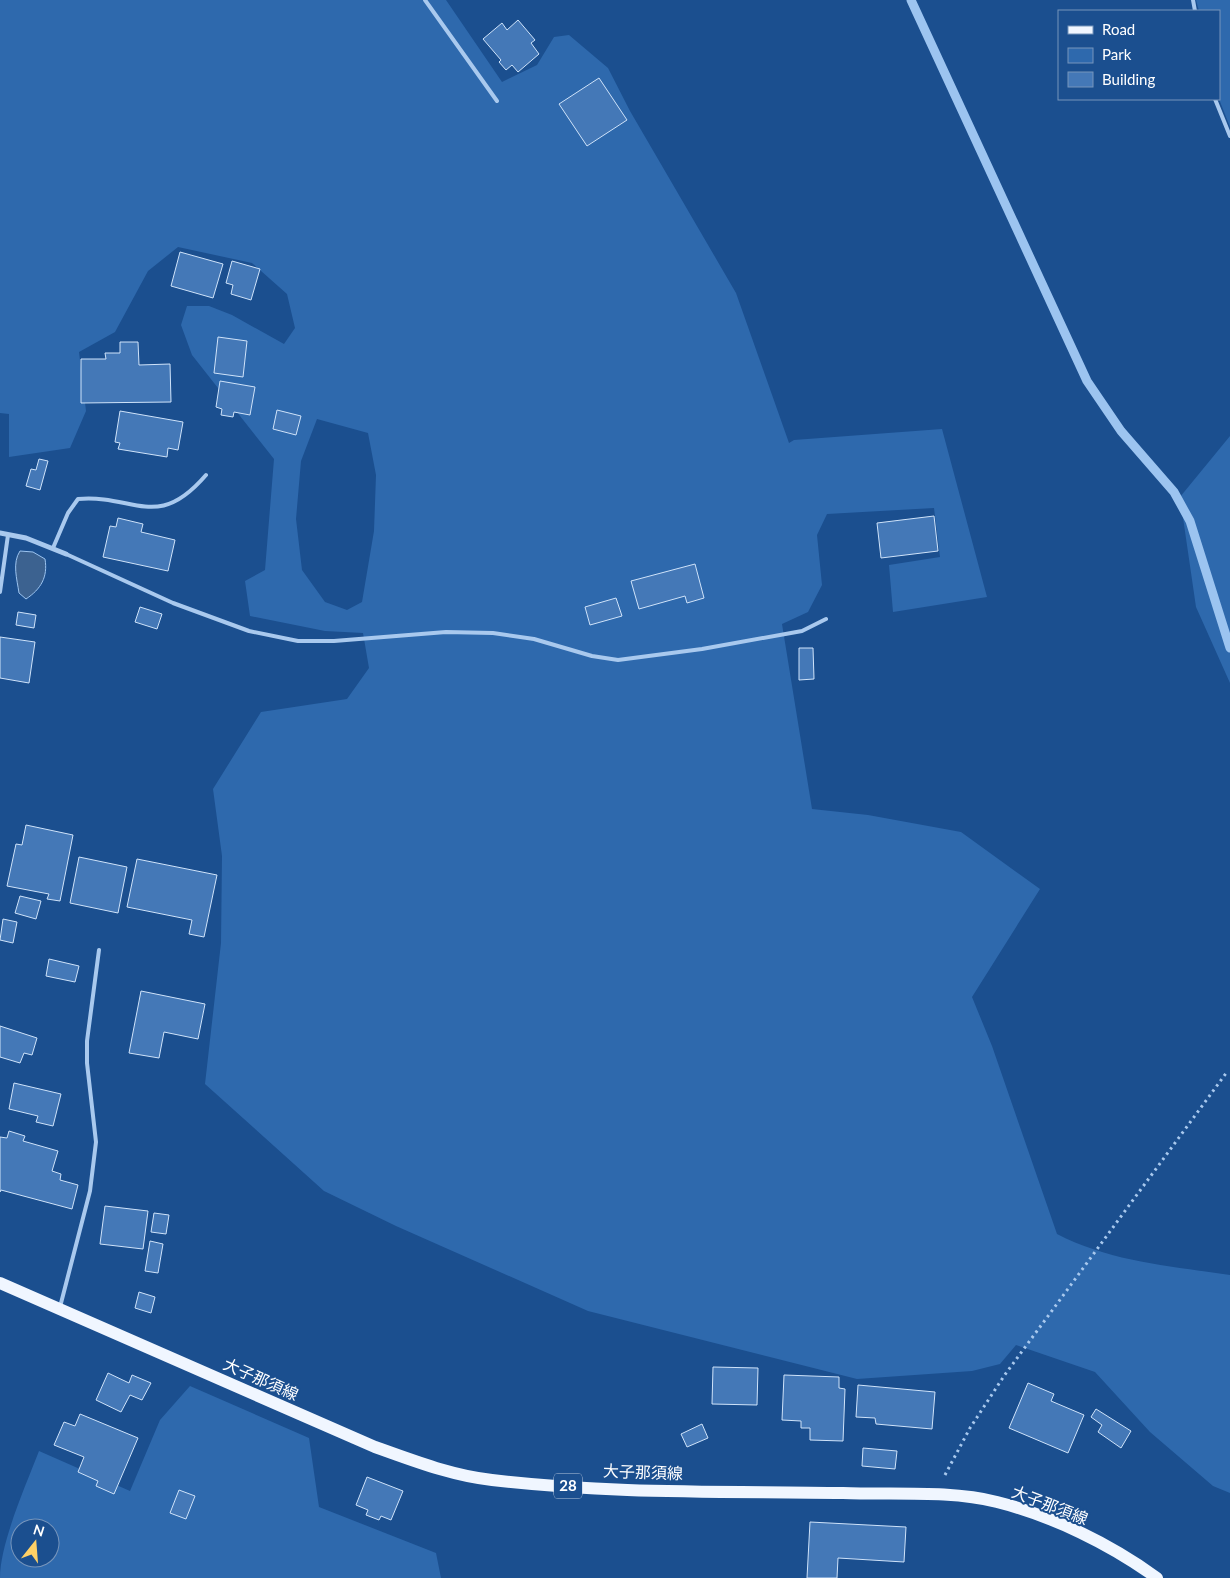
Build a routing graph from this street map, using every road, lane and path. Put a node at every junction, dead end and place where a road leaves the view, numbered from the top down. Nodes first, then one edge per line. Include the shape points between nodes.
1 (425, 0) edge
2 (1215, 100) edge
3 (497, 101) dead end
4 (1230, 136) edge
5 (206, 475) dead end
6 (0, 533) edge
7 (8, 535) junction
8 (53, 548) junction
9 (66, 554) joint
10 (0, 592) edge
11 (826, 619) dead end
12 (99, 950) dead end
13 (1227, 1072) dead end
14 (0, 1283) edge
15 (60, 1310) junction
16 (935, 1496) junction
17 (1157, 1578) edge

1 - 3 lane
2 - 4 lane
5 - 8 lane via 191,493 168,505 143,508 92,498 78,499 68,512
6 - 7 street
7 - 8 street
7 - 10 lane
8 - 9 street
9 - 11 lane via 173,603 249,630 298,641 446,632 493,633 534,639 618,660 802,631
12 - 15 lane via 87,1056 96,1142 90,1191
13 - 16 path via 1004,1376 970,1428
14 - 15 main road, 大子那須線 / 28
15 - 16 main road, 大子那須線 / 28 via 375,1447 432,1466 490,1480 590,1487
16 - 17 main road, 大子那須線 / 28 via 995,1502 1025,1511 1095,1541

